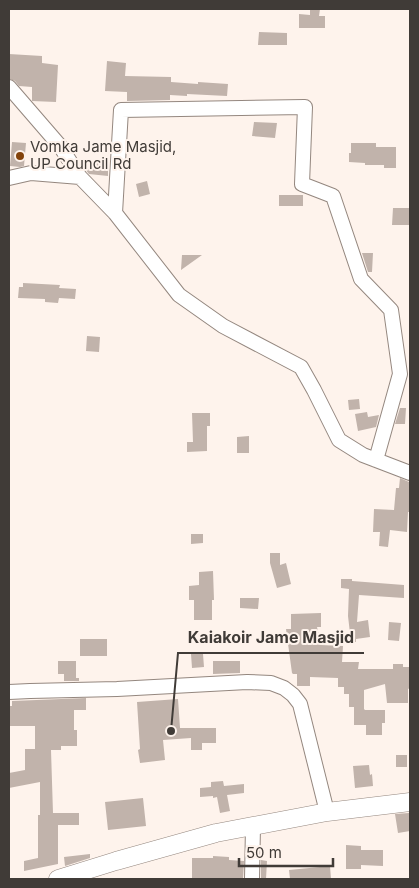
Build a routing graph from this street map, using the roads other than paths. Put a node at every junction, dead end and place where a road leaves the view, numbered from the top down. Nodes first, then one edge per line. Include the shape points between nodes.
1 (9, 87) edge
2 (80, 177) junction
3 (9, 178) edge
4 (115, 213) junction
5 (376, 460) junction
6 (410, 473) edge
7 (9, 692) edge
8 (410, 802) edge
9 (327, 812) junction
10 (253, 826) junction
11 (58, 879) edge
12 (252, 879) edge

1 - 2 street via 60,146
2 - 3 street via 31,173
2 - 4 street
4 - 5 street via 179,295 223,326 301,367 339,440
4 - 5 street via 121,110 305,106 302,184 333,196 361,279 391,310 400,374
5 - 6 street
7 - 9 street via 271,683 284,688 300,704
8 - 9 street
9 - 10 street
10 - 11 street via 207,835
10 - 12 street

